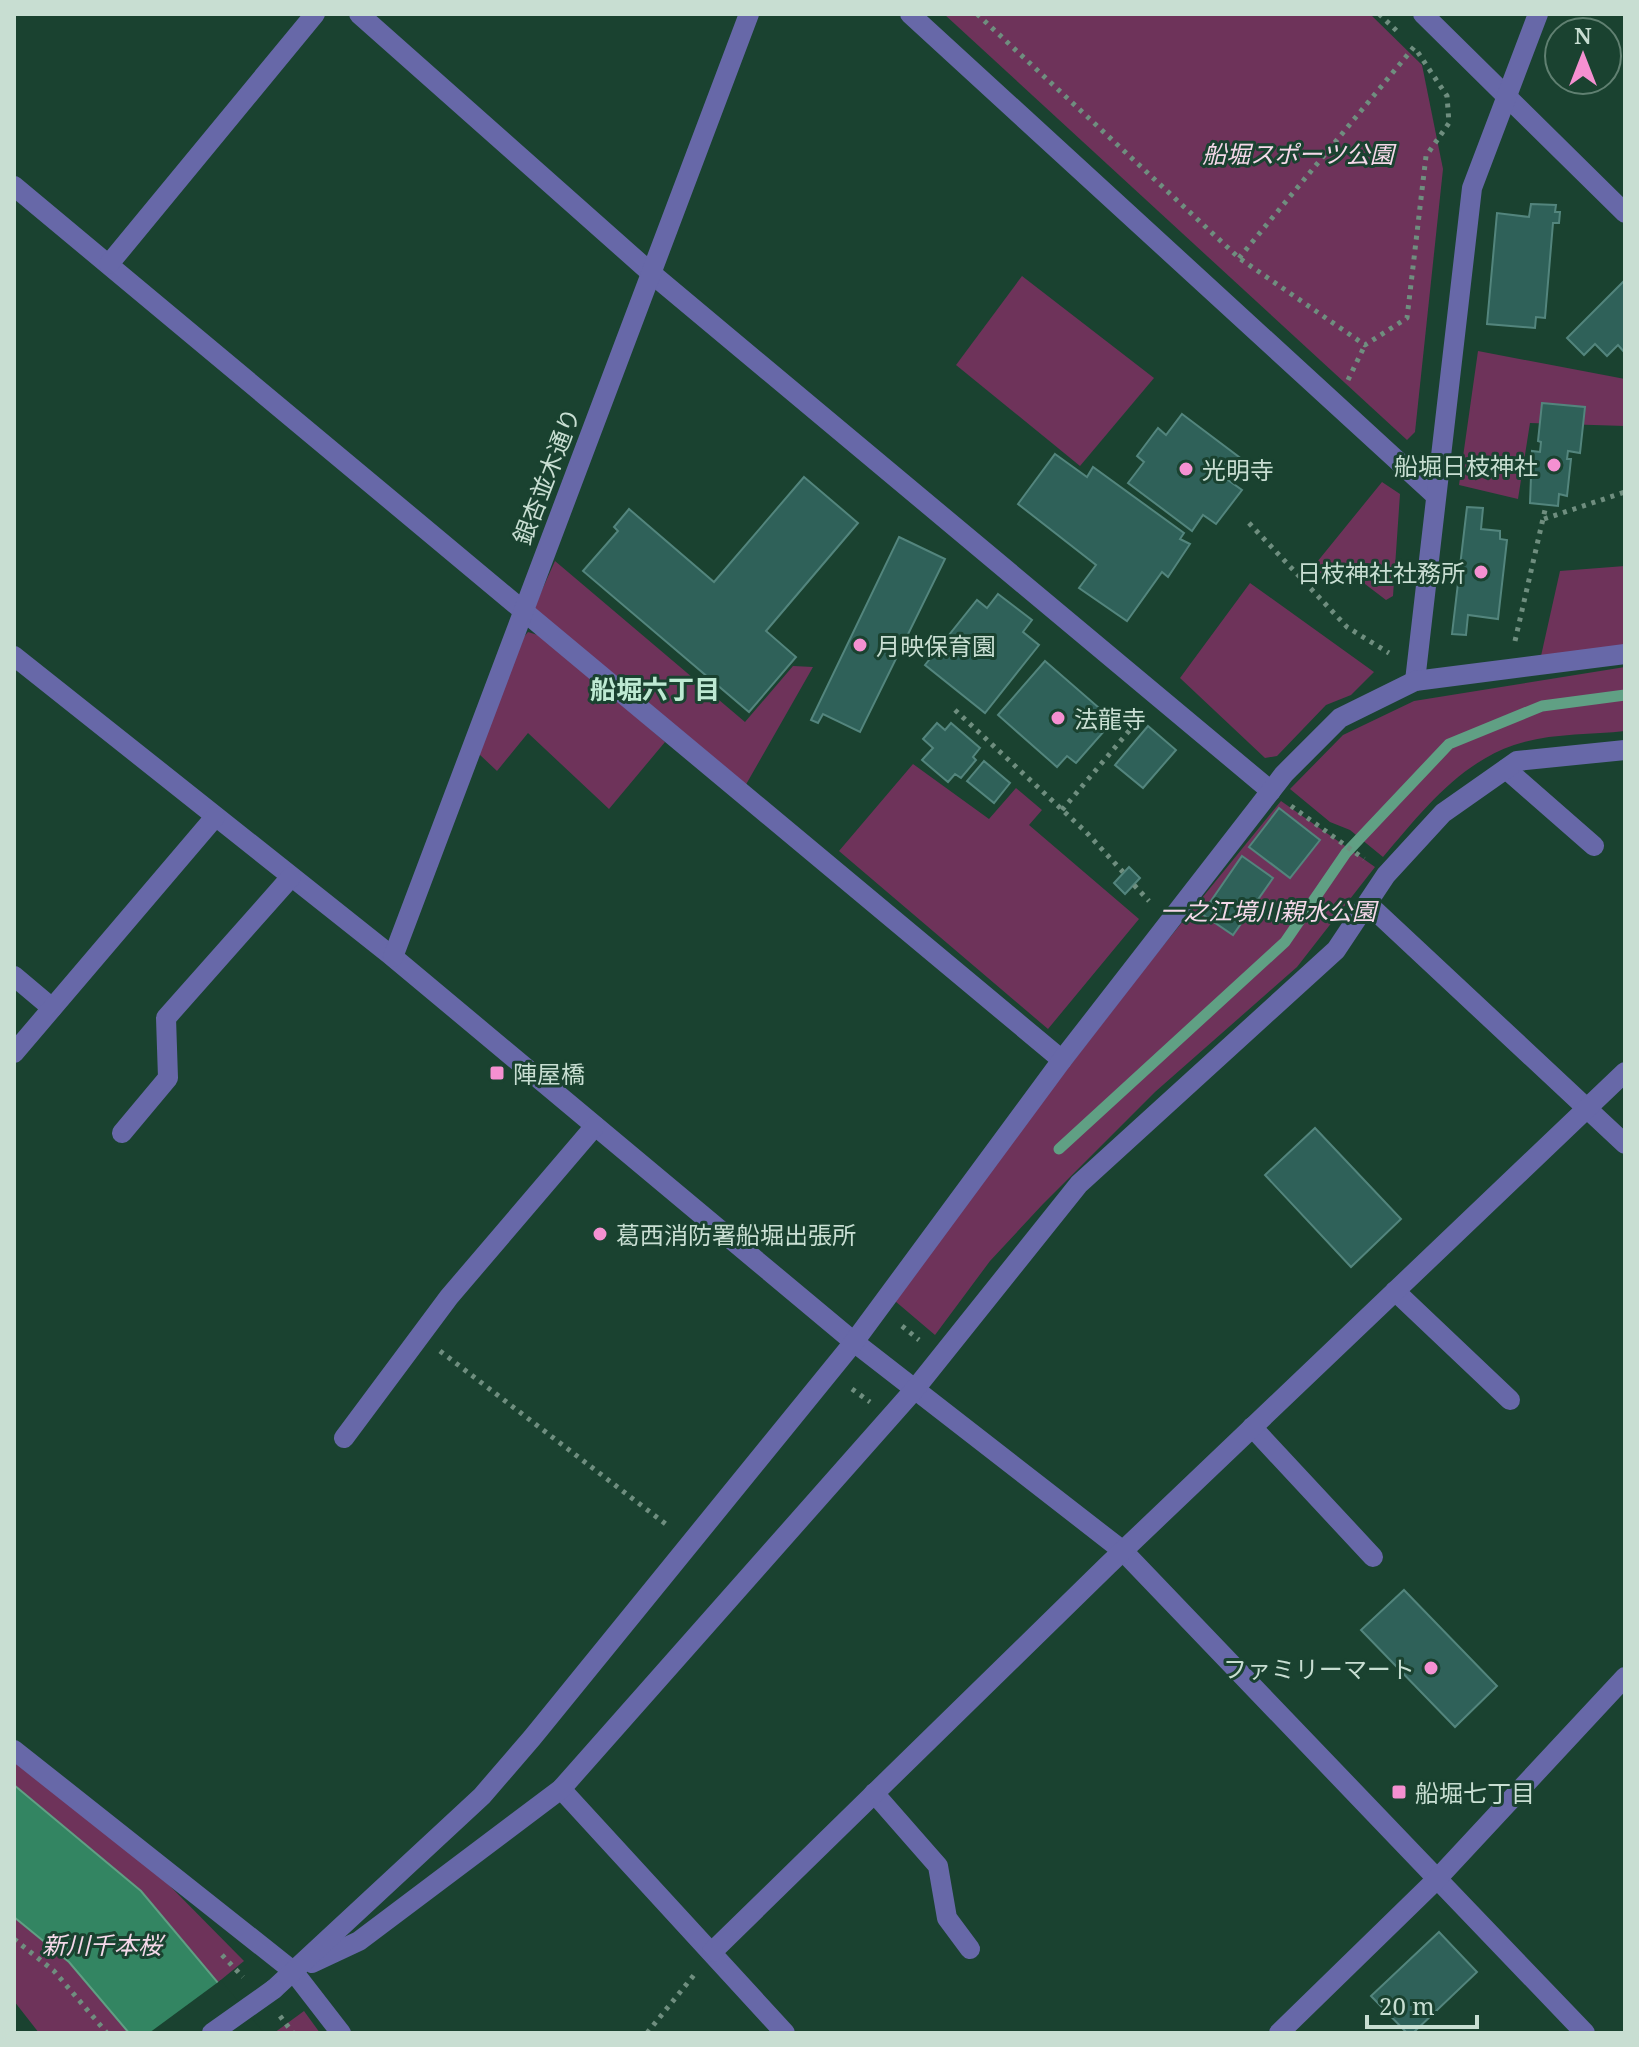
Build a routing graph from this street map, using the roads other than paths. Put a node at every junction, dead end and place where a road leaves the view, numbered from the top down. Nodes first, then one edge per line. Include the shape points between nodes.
1 (315, 14) edge
2 (359, 14) edge
3 (749, 14) edge
4 (910, 14) edge
5 (1423, 14) edge
6 (1538, 14) edge
7 (1509, 99) junction
8 (14, 186) edge
9 (1625, 213) edge
10 (109, 264) junction
11 (651, 273) junction
12 (1436, 496) junction
13 (523, 611) junction
14 (1625, 654) edge
15 (14, 656) edge
16 (1416, 676) junction
17 (1625, 750) edge
18 (1506, 769) junction
19 (1271, 791) junction
20 (215, 817) junction
21 (1594, 846) dead end
22 (291, 877) junction
23 (1368, 904) junction
24 (393, 957) junction
25 (14, 976) edge
26 (52, 1008) junction
27 (14, 1053) edge
28 (1062, 1060) junction
29 (1625, 1072) edge
30 (1587, 1108) junction
31 (595, 1126) junction
32 (122, 1133) dead end
33 (1625, 1144) edge
34 (1395, 1291) junction
35 (854, 1342) junction
36 (915, 1389) junction
37 (1510, 1400) dead end
38 (1252, 1427) junction
39 (344, 1438) dead end
40 (1123, 1551) junction
41 (1373, 1557) dead end
42 (1625, 1677) edge
43 (14, 1750) edge
44 (561, 1789) junction
45 (874, 1793) junction
46 (1437, 1879) junction
47 (970, 1949) dead end
48 (712, 1952) junction
49 (293, 1971) junction
50 (212, 2033) edge
51 (341, 2033) edge
52 (785, 2033) edge
53 (1279, 2033) edge
54 (1585, 2033) edge

1 - 10 street
2 - 11 street
3 - 11 street, 銀杏並木通り
4 - 12 street
5 - 7 street
6 - 7 street
7 - 9 street
7 - 12 street via 1472,188
8 - 10 street
10 - 13 street
11 - 13 street, 銀杏並木通り
11 - 19 street
12 - 16 street
13 - 24 street, 銀杏並木通り
13 - 28 street
14 - 16 street
15 - 20 street
16 - 19 street via 1340,718
17 - 18 street via 1517,761
18 - 21 street
18 - 23 street via 1443,813 1386,875
19 - 28 street
20 - 22 street
20 - 26 street
22 - 24 street
22 - 32 street via 166,1018 168,1078
23 - 30 street
23 - 36 street via 1336,950 1079,1184
24 - 31 street
25 - 26 street
26 - 27 street
28 - 35 street
29 - 30 street
30 - 33 street
30 - 34 street
31 - 35 street
31 - 39 street via 420,1336
34 - 37 street
34 - 38 street
35 - 36 street
35 - 49 street via 482,1796
36 - 40 street
36 - 44 street
38 - 40 street
38 - 41 street
40 - 45 street
40 - 46 street
42 - 46 street
43 - 49 street
44 - 48 street
44 - 49 street via 359,1941
45 - 47 street via 938,1866 947,1918
45 - 48 street
46 - 53 street
46 - 54 street
48 - 52 street
49 - 50 street, bridge
49 - 51 street

